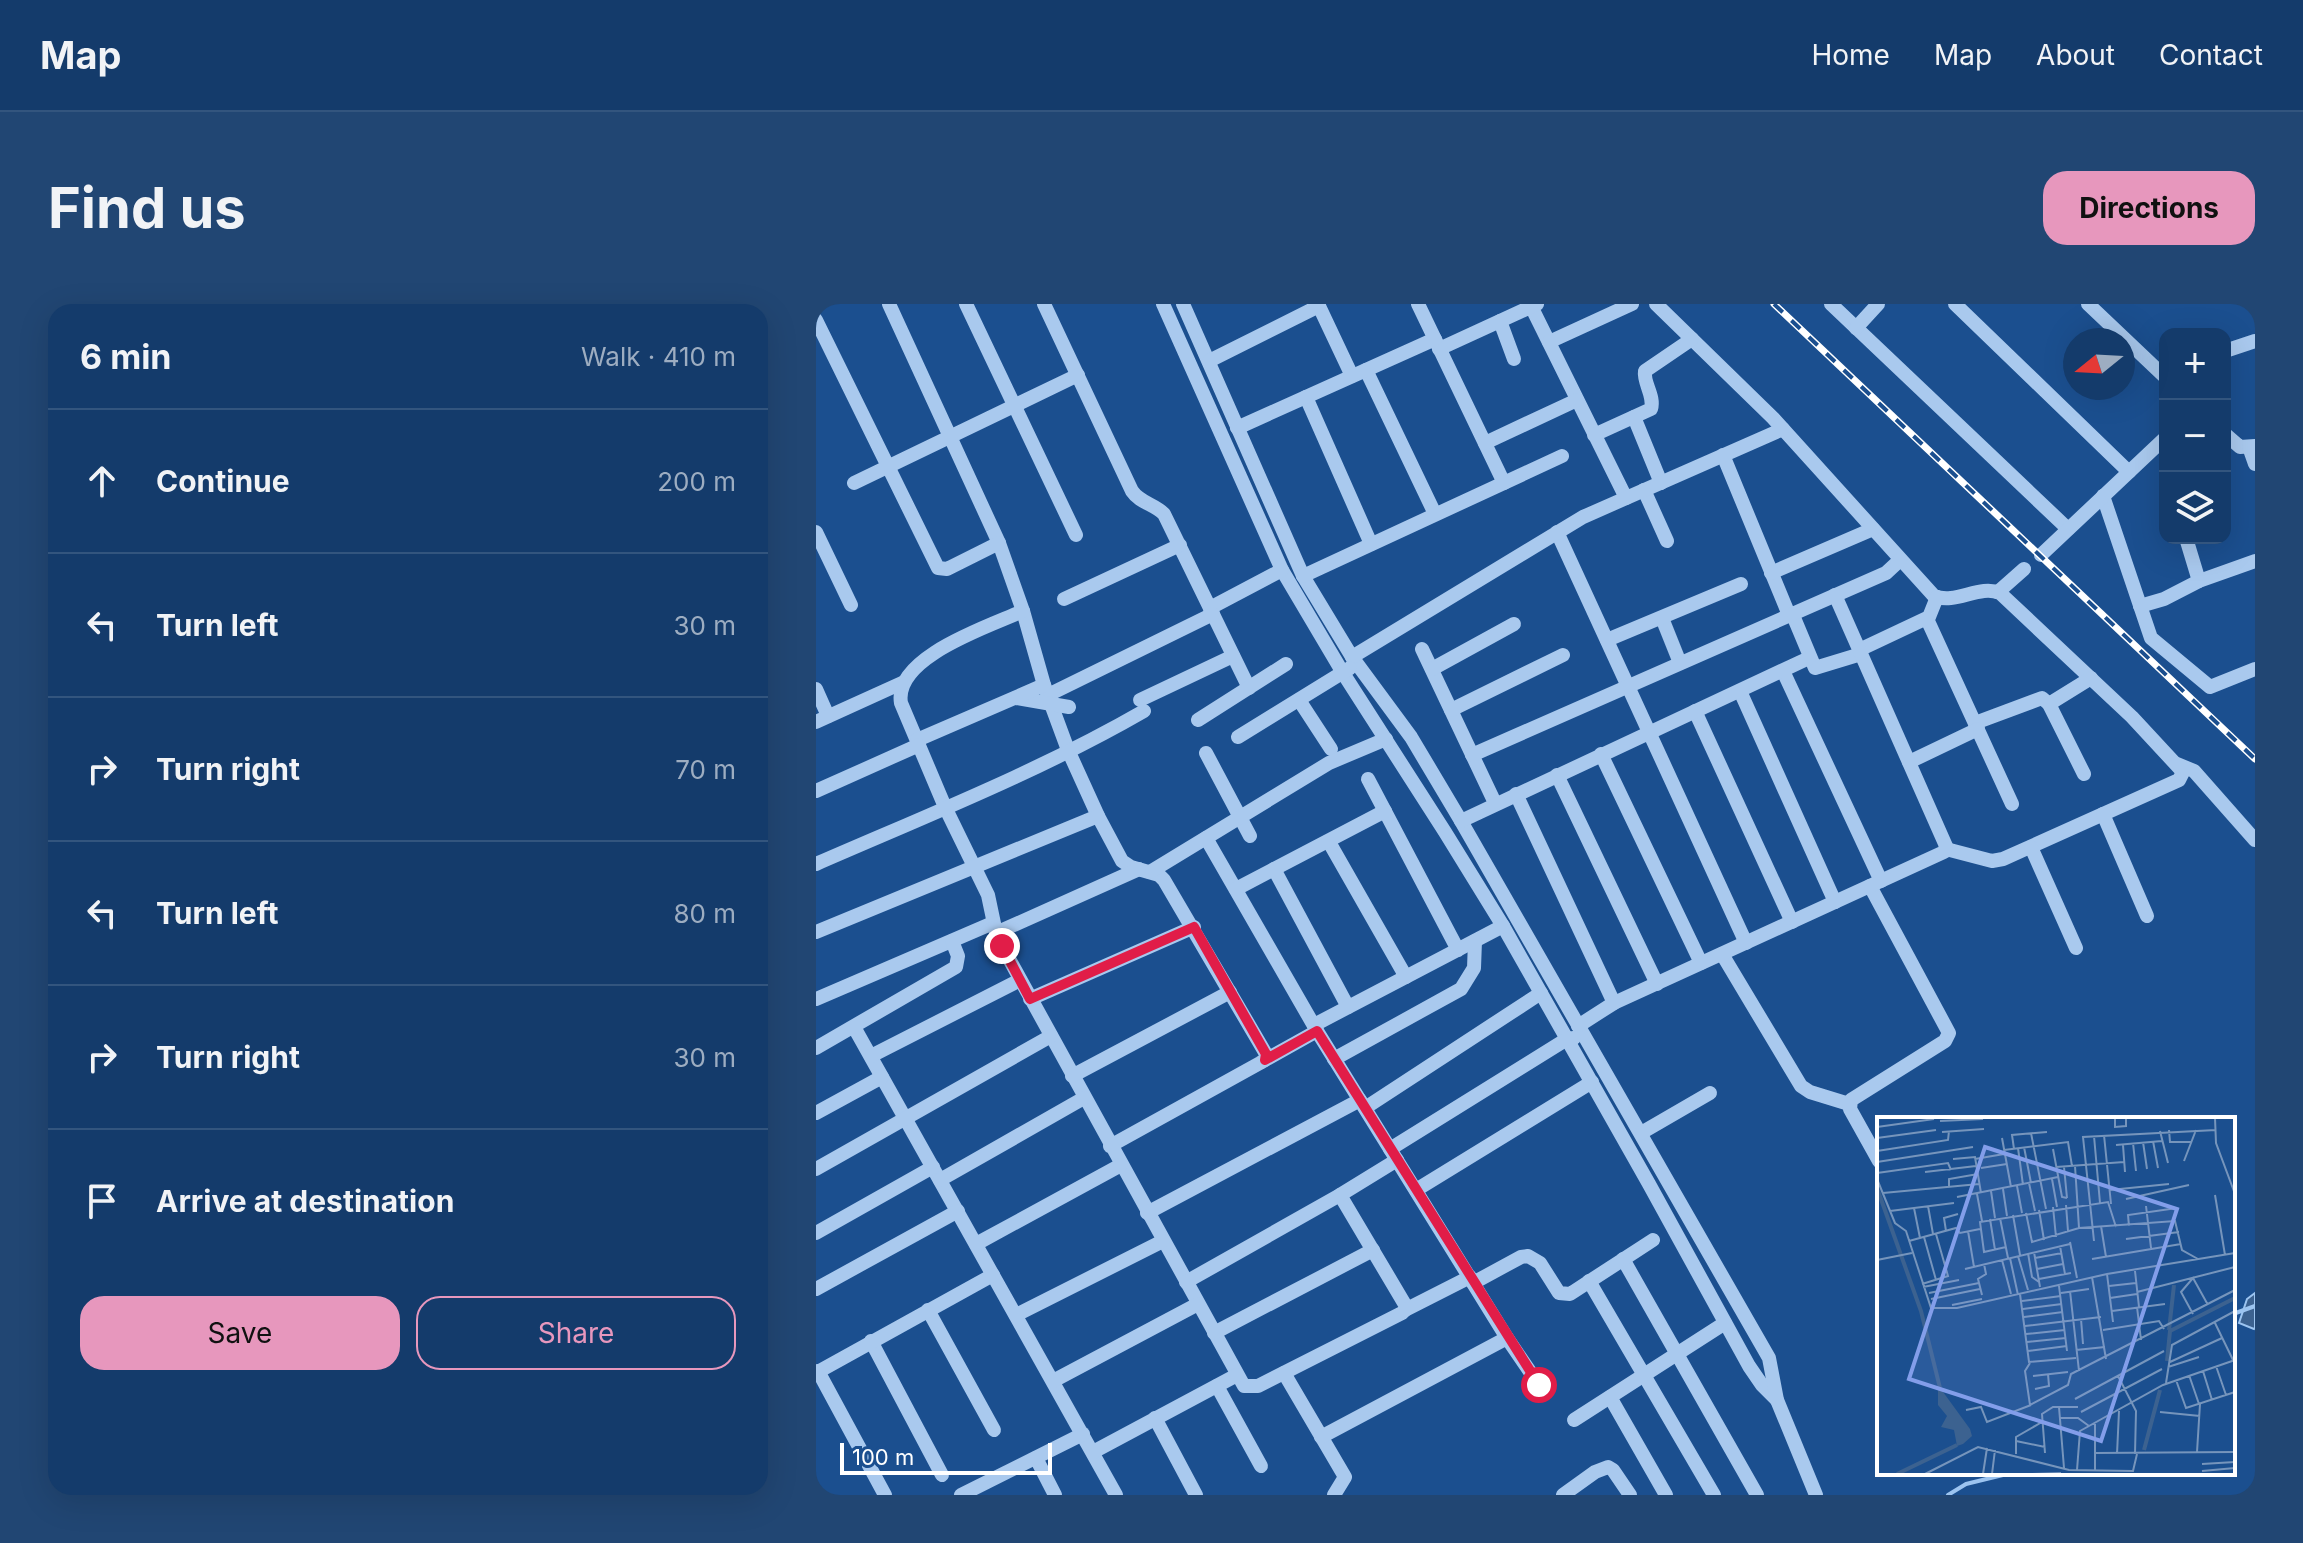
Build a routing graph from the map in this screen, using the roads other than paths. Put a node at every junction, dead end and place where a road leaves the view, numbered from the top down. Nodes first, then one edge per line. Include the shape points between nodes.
1 (889, 304) edge
2 (966, 304) edge
3 (1044, 304) edge
4 (1163, 304) edge
5 (1183, 304) edge
6 (1418, 304) edge
7 (1632, 304) edge
8 (1656, 304) edge
9 (1831, 304) edge
10 (1878, 304) edge
11 (1955, 304) edge
12 (2088, 304) edge
13 (1318, 305) edge
14 (1533, 305) edge
15 (816, 320) edge
16 (1500, 321) junction
17 (1856, 328) junction
18 (1692, 339) junction
19 (2255, 341) edge
20 (1549, 342) junction
21 (1437, 344) junction
22 (2231, 349) edge
23 (1514, 359) dead end
24 (1209, 361) junction
25 (2159, 369) edge
26 (1359, 373) junction
27 (1078, 375) junction
28 (1306, 397) junction
29 (1577, 400) junction
30 (1014, 406) junction
31 (1634, 417) junction
32 (1237, 428) junction
33 (1783, 429) junction
34 (1594, 435) junction
35 (950, 436) junction
36 (2231, 439) edge
37 (1485, 443) junction
38 (2159, 444) edge
39 (2252, 446) edge
40 (1723, 455) junction
41 (1562, 456) dead end
42 (2255, 464) edge
43 (887, 466) junction
44 (2129, 472) junction
45 (854, 483) dead end
46 (1504, 483) junction
47 (1661, 483) junction
48 (1644, 490) junction
49 (2103, 496) junction
50 (1626, 498) junction
51 (1435, 514) junction
52 (1873, 529) junction
53 (2068, 529) junction
54 (816, 532) edge
55 (1557, 532) junction
56 (1076, 535) dead end
57 (1667, 541) dead end
58 (999, 543) junction
59 (1371, 544) junction
60 (2188, 544) edge
61 (1180, 545) junction
62 (2041, 555) dead end
63 (1900, 560) junction
64 (2255, 561) edge
65 (2024, 569) dead end
66 (1282, 570) junction
67 (1771, 573) junction
68 (1303, 576) junction
69 (2199, 581) junction
70 (1741, 584) dead end
71 (1998, 592) junction
72 (1835, 595) junction
73 (1937, 597) junction
74 (1064, 599) dead end
75 (851, 605) dead end
76 (2140, 606) junction
77 (1023, 611) junction
78 (1212, 611) junction
79 (1791, 614) junction
80 (1662, 618) junction
81 (1927, 619) junction
82 (1514, 624) dead end
83 (1607, 640) junction
84 (1422, 649) dead end
85 (1860, 652) junction
86 (1563, 655) dead end
87 (1233, 656) junction
88 (1809, 658) junction
89 (1354, 660) junction
90 (1680, 663) junction
91 (1286, 664) dead end
92 (1432, 669) junction
93 (2255, 669) edge
94 (1783, 671) junction
95 (1343, 673) junction
96 (2091, 678) junction
97 (904, 682) junction
98 (1627, 685) junction
99 (1249, 688) junction
100 (816, 689) edge
101 (1740, 691) junction
102 (1048, 695) junction
103 (1299, 700) junction
104 (2049, 704) junction
105 (1069, 707) dead end
106 (1451, 710) junction
107 (1695, 711) junction
108 (822, 719) edge
109 (1198, 720) dead end
110 (1976, 726) junction
111 (1649, 733) junction
112 (1238, 737) dead end
113 (1386, 739) junction
114 (918, 743) junction
115 (1331, 749) dead end
116 (1068, 750) junction
117 (1206, 753) dead end
118 (1601, 754) junction
119 (1472, 755) junction
120 (1909, 762) junction
121 (2176, 764) junction
122 (2084, 774) dead end
123 (1557, 775) junction
124 (1368, 779) dead end
125 (816, 791) edge
126 (1516, 794) junction
127 (1495, 803) junction
128 (2012, 804) dead end
129 (945, 807) junction
130 (1385, 811) junction
131 (2103, 814) junction
132 (1098, 816) junction
133 (1239, 817) junction
134 (1461, 821) junction
135 (1250, 836) dead end
136 (1206, 838) junction
137 (2255, 840) edge
138 (1329, 842) junction
139 (2031, 847) junction
140 (1946, 849) junction
141 (816, 864) edge
142 (975, 868) junction
143 (1274, 869) junction
144 (1145, 871) junction
145 (1876, 884) junction
146 (1236, 889) junction
147 (1835, 902) junction
148 (2147, 916) dead end
149 (1792, 922) junction
150 (1503, 926) junction
151 (1194, 927) junction
152 (995, 928) junction
153 (816, 932) edge
154 (952, 941) junction
155 (1475, 941) junction
156 (1746, 943) junction
157 (2076, 948) dead end
158 (1458, 950) junction
159 (1722, 954) junction
160 (1701, 963) junction
161 (1406, 977) junction
162 (1020, 980) junction
163 (1657, 984) junction
164 (1230, 992) junction
165 (1541, 993) junction
166 (816, 999) edge
167 (1030, 999) junction
168 (1614, 1003) junction
169 (1348, 1007) junction
170 (854, 1027) junction
171 (1315, 1028) junction
172 (1581, 1031) junction
173 (1051, 1036) junction
174 (1567, 1039) junction
175 (816, 1048) edge
176 (871, 1056) junction
177 (1334, 1059) junction
178 (1265, 1060) junction
179 (1072, 1076) junction
180 (882, 1077) junction
181 (1592, 1082) junction
182 (1710, 1093) dead end
183 (1084, 1098) junction
184 (1362, 1104) junction
185 (1849, 1104) junction
186 (816, 1113) edge
187 (906, 1119) junction
188 (1641, 1133) junction
189 (1110, 1146) junction
190 (1393, 1154) junction
191 (1877, 1157) edge
192 (1121, 1165) junction
193 (816, 1169) edge
194 (936, 1174) junction
195 (1416, 1190) junction
196 (1340, 1195) junction
197 (958, 1211) junction
198 (1147, 1213) junction
199 (816, 1233) edge
200 (1653, 1240) dead end
201 (1163, 1241) junction
202 (976, 1244) junction
203 (1373, 1250) junction
204 (1623, 1259) junction
205 (993, 1275) junction
206 (1471, 1280) junction
207 (1589, 1281) junction
208 (1186, 1282) junction
209 (816, 1289) edge
210 (1198, 1304) junction
211 (928, 1310) junction
212 (1405, 1310) junction
213 (1016, 1315) junction
214 (1725, 1323) junction
215 (1214, 1333) junction
216 (1507, 1338) junction
217 (871, 1341) junction
218 (1678, 1354) junction
219 (817, 1372) edge
220 (1284, 1373) junction
221 (1237, 1375) junction
222 (1645, 1375) junction
223 (1053, 1381) junction
224 (1539, 1385) dead end
225 (1217, 1386) junction
226 (1610, 1397) junction
227 (1777, 1400) junction
228 (1155, 1418) junction
229 (1574, 1420) dead end
230 (994, 1430) dead end
231 (1083, 1434) junction
232 (1321, 1437) junction
233 (1093, 1452) junction
234 (1036, 1458) junction
235 (1261, 1466) dead end
236 (942, 1475) dead end
237 (987, 1489) edge
238 (885, 1495) edge
239 (961, 1495) edge
240 (1055, 1495) edge
241 (1116, 1495) edge
242 (1196, 1495) edge
243 (1334, 1495) edge
244 (1563, 1495) edge
245 (1630, 1495) edge
246 (1666, 1495) edge
247 (1714, 1495) edge
248 (1757, 1495) edge
249 (1816, 1495) edge

1 - 35 street
2 - 30 street
3 - 27 street
4 - 66 street
5 - 24 street
6 - 21 street
7 - 20 street
8 - 18 street
9 - 17 street
10 - 17 street
11 - 44 street
12 - 25 street
13 - 24 street
13 - 26 street
14 - 16 street
14 - 20 street
15 - 43 street
16 - 21 street
16 - 23 street
17 - 53 street
18 - 31 street via 1647,368 1653,406
18 - 33 street
19 - 22 street
20 - 29 street
21 - 26 street
21 - 37 street
24 - 32 street
26 - 28 street
26 - 51 street
27 - 30 street
27 - 61 street via 1132,491 1164,514
28 - 32 street
28 - 59 street
29 - 34 street
29 - 37 street
30 - 35 street
30 - 56 street
31 - 34 street
31 - 47 street
32 - 68 street
33 - 40 street
33 - 52 street
34 - 50 street
35 - 43 street
35 - 58 street
36 - 39 street via 2240,447
37 - 46 street
38 - 44 street
39 - 42 street
40 - 47 street
40 - 67 street
41 - 46 street
43 - 45 street
43 - 58 street via 938,568 947,569
44 - 49 street
46 - 51 street
47 - 48 street
48 - 50 street
48 - 57 street
49 - 53 street
49 - 76 street
50 - 55 street
51 - 59 street
52 - 63 street
52 - 67 street
53 - 62 street
54 - 75 street
55 - 83 street
55 - 89 street
58 - 77 street
59 - 68 street
60 - 69 street
61 - 74 street
61 - 78 street
63 - 72 street via 1886,573
63 - 73 street
64 - 69 street
65 - 71 street
66 - 78 street
66 - 95 street
67 - 79 street
68 - 89 street
69 - 76 street
70 - 80 street
71 - 73 street
71 - 96 street
72 - 79 street
72 - 85 street
73 - 81 street
76 - 93 street via 2154,641 2206,685 2217,686
77 - 97 street via 928,656
77 - 102 street
78 - 87 street
78 - 102 street
79 - 88 street
79 - 90 street
80 - 83 street
80 - 90 street
81 - 85 street
81 - 110 street
82 - 92 street
83 - 98 street
84 - 92 street
85 - 88 street via 1817,668
85 - 120 street
86 - 106 street
87 - 99 street
87 - 116 street
88 - 94 street
89 - 95 street
89 - 134 street via 1411,737
90 - 98 street
91 - 99 street
92 - 106 street
94 - 101 street
94 - 145 street
95 - 103 street
95 - 113 street
96 - 104 street
96 - 121 street
97 - 108 street
97 - 114 street via 901,703
98 - 111 street
98 - 119 street
99 - 109 street
100 - 108 street
101 - 107 street
101 - 147 street
102 - 105 street
102 - 114 street via 1015,698
102 - 116 street
103 - 112 street
103 - 115 street
104 - 110 street via 2039,698
104 - 122 street
106 - 119 street
107 - 111 street
107 - 149 street
110 - 120 street
110 - 128 street
111 - 118 street
111 - 156 street
113 - 133 street via 1329,763
113 - 150 street
114 - 125 street
114 - 129 street
116 - 129 street
116 - 132 street
117 - 133 street
118 - 123 street
118 - 160 street
119 - 127 street
120 - 140 street
121 - 131 street via 2183,772 2179,780
121 - 137 street via 2194,771
123 - 126 street
123 - 163 street
124 - 130 street
126 - 127 street
126 - 168 street
127 - 134 street
129 - 141 street
129 - 142 street
130 - 138 street
130 - 158 street
131 - 139 street
131 - 148 street
132 - 142 street
132 - 144 street via 1122,861
133 - 135 street
133 - 136 street
134 - 172 street
136 - 144 street
136 - 146 street
138 - 143 street
138 - 161 street
139 - 140 street via 1997,861
139 - 157 street
140 - 145 street
142 - 152 street
142 - 153 street
143 - 146 street
143 - 169 street
144 - 151 street via 1164,880
144 - 152 street
145 - 147 street
145 - 185 street via 1949,1033 1945,1041
146 - 171 street
147 - 149 street
149 - 156 street
150 - 155 street
150 - 165 street
151 - 164 street
151 - 167 street
152 - 154 street
152 - 162 street
154 - 166 street
154 - 170 street via 956,967
155 - 158 street
155 - 177 street via 1474,968 1461,989
156 - 159 street
158 - 161 street
159 - 160 street
159 - 185 street via 1801,1086
160 - 163 street
161 - 169 street
162 - 167 street
162 - 176 street
163 - 168 street
164 - 178 street
164 - 179 street
165 - 174 street
165 - 184 street
167 - 173 street
168 - 172 street
169 - 171 street
170 - 175 street
170 - 176 street
171 - 177 street
171 - 178 street
172 - 174 street
172 - 188 street
173 - 179 street
173 - 187 street
174 - 181 street
174 - 190 street
176 - 180 street
177 - 184 street
178 - 189 street
179 - 183 street
180 - 186 street
180 - 187 street
181 - 195 street
181 - 214 street
182 - 188 street
183 - 189 street
183 - 194 street
184 - 190 street
184 - 198 street
185 - 191 street
187 - 193 street
187 - 194 street
188 - 227 street via 1769,1358
189 - 192 street
190 - 195 street
190 - 196 street
192 - 198 street
192 - 202 street
194 - 197 street
194 - 199 street
195 - 206 street
196 - 203 street
196 - 208 street
197 - 202 street
197 - 209 street
198 - 201 street
200 - 204 street
201 - 208 street
201 - 213 street
202 - 205 street
203 - 212 street
203 - 215 street
204 - 207 street
204 - 218 street
205 - 211 street
205 - 213 street
206 - 207 street via 1528,1256 1540,1263 1559,1293 1570,1294
206 - 212 street
206 - 216 street
207 - 222 street
208 - 210 street
210 - 215 street
210 - 223 street
211 - 217 street
211 - 230 street
212 - 220 street
213 - 223 street
214 - 218 street
214 - 227 street via 1749,1366
215 - 221 street
216 - 224 street
216 - 232 street
217 - 219 street
217 - 236 street
218 - 222 street
218 - 248 street
219 - 238 street
220 - 221 street via 1251,1388
220 - 232 street
221 - 225 street
222 - 226 street
222 - 247 street
223 - 231 street
225 - 228 street
225 - 235 street
226 - 229 street
226 - 246 street
227 - 249 street
228 - 233 street
228 - 242 street
231 - 233 street
231 - 234 street
232 - 243 street via 1345,1477
233 - 241 street
234 - 237 street
234 - 240 street
237 - 239 street
244 - 245 street via 1608,1467

